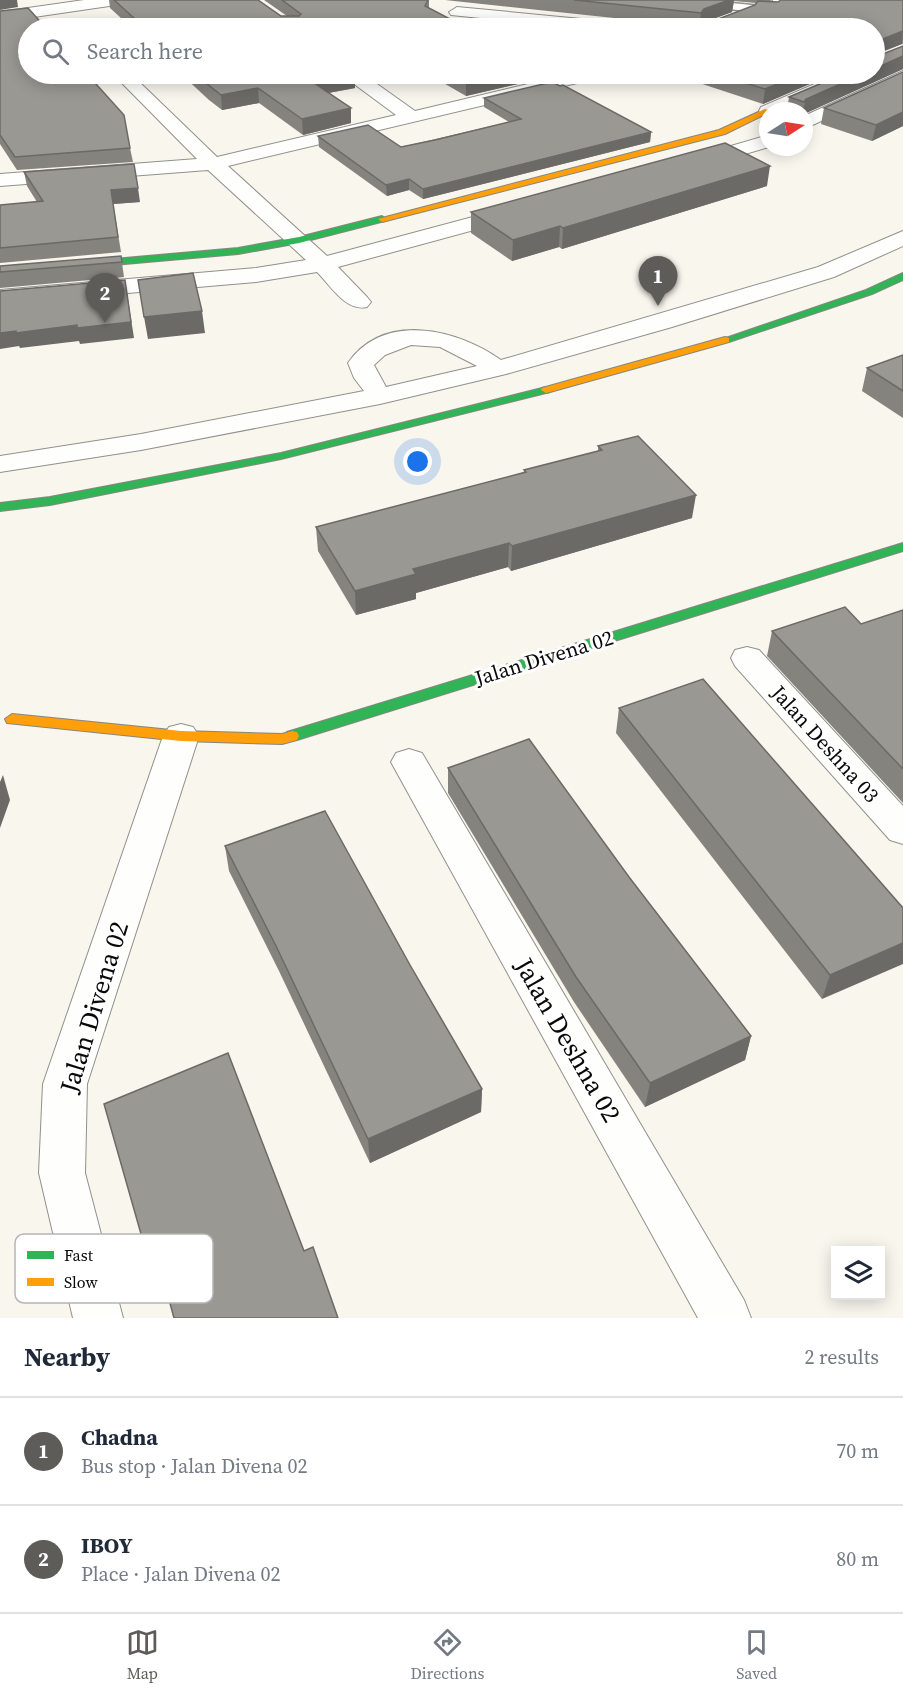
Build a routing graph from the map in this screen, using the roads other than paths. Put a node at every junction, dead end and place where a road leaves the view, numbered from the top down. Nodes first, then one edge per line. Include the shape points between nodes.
1 (116, 0) edge
2 (671, 0) edge
3 (778, 0) edge
4 (50, 4) edge
5 (746, 14) edge
6 (0, 17) edge
7 (64, 18) edge
8 (467, 18) edge
9 (536, 18) edge
10 (736, 18) edge
11 (903, 76) edge
12 (131, 84) edge
13 (366, 84) edge
14 (537, 84) edge
15 (829, 84) edge
16 (788, 102) edge
17 (759, 115) edge
18 (410, 116) junction
19 (813, 119) edge
20 (722, 132) junction
21 (759, 142) edge
22 (759, 144) edge
23 (213, 164) junction
24 (677, 168) edge
25 (0, 180) edge
26 (540, 205) edge
27 (903, 238) edge
28 (299, 240) junction
29 (322, 264) junction
30 (0, 272) edge
31 (903, 276) edge
32 (0, 297) edge
33 (399, 339) junction
34 (496, 369) junction
35 (380, 396) junction
36 (0, 464) edge
37 (0, 507) edge
38 (903, 547) edge
39 (747, 658) dead end
40 (12, 719) dead end
41 (181, 736) junction
42 (409, 762) dead end
43 (903, 830) edge
44 (77, 1234) edge
45 (94, 1303) edge
46 (98, 1318) edge
47 (726, 1318) edge

1 - 4 street
2 - 3 lane via 775,11
4 - 6 street
4 - 7 street
5 - 10 street
8 - 9 street via 450,8
11 - 19 street
12 - 23 street
13 - 18 street
14 - 18 street
15 - 16 street
17 - 20 street
18 - 23 street
20 - 21 street
20 - 28 street
22 - 24 street
23 - 25 street
23 - 28 street
26 - 29 street
27 - 34 street via 825,272
28 - 29 street
28 - 30 street via 238,250
29 - 32 street via 256,275
29 - 33 street
31 - 37 street via 869,292 697,349 500,403 281,456 50,501
33 - 34 street via 452,341 477,352
33 - 35 street via 376,348 361,363
34 - 35 street
35 - 36 street via 141,442
38 - 41 street, Jalan Divena 02 via 282,740
39 - 43 street, Jalan Deshna 03
40 - 41 street, Jalan Divena 02
41 - 44 street, Jalan Divena 02 via 65,1084 62,1173
42 - 47 street, Jalan Deshna 02
45 - 46 street, Jalan Divena 02

